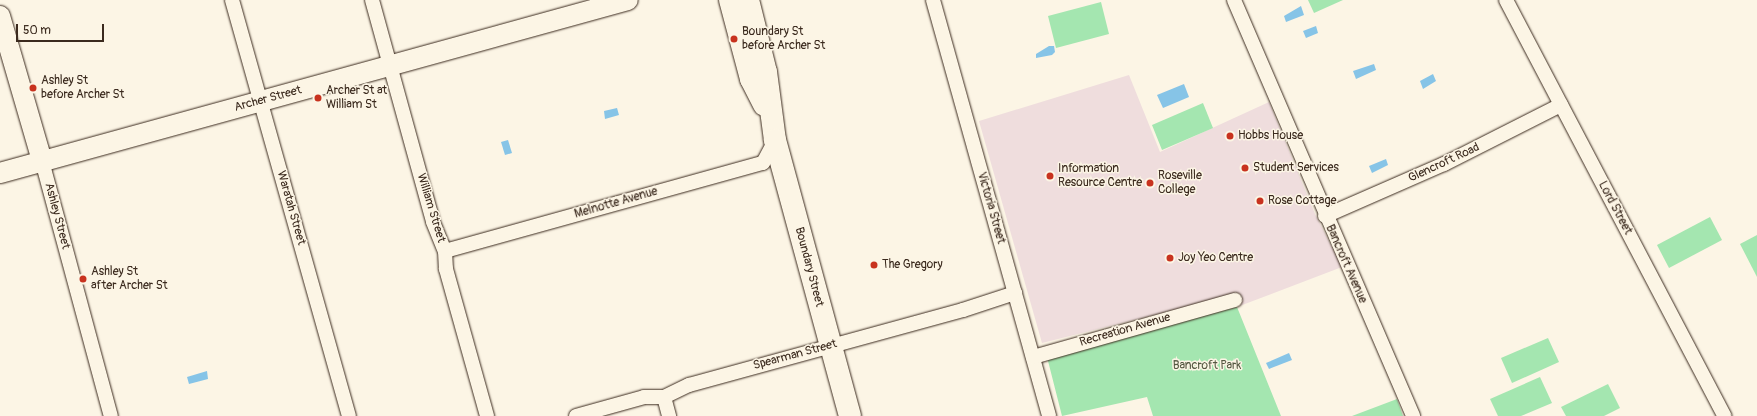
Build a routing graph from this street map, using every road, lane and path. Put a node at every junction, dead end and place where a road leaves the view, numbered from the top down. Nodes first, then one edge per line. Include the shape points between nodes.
1 (232, 0) edge
2 (372, 0) edge
3 (628, 0) edge
4 (730, 0) edge
5 (748, 0) edge
6 (933, 0) edge
7 (1234, 0) edge
8 (1506, 0) edge
9 (0, 16) edge
10 (390, 66) junction
11 (261, 101) junction
12 (1561, 105) junction
13 (770, 117) junction
14 (775, 140) junction
15 (42, 161) junction
16 (0, 173) edge
17 (1325, 216) junction
18 (445, 251) junction
19 (1015, 293) junction
20 (1234, 300) dead end
21 (831, 345) junction
22 (1033, 357) junction
23 (664, 397) junction
24 (111, 416) edge
25 (349, 416) edge
26 (487, 416) edge
27 (576, 416) edge
28 (669, 416) edge
29 (850, 416) edge
30 (1049, 416) edge
31 (1413, 416) edge
32 (1724, 416) edge

1 - 11 street, Waratah Street
2 - 10 street, William Street
3 - 10 main road, Archer Street
4 - 13 highway, Boundary Street via 751,79
5 - 13 highway, Boundary Street via 766,72
6 - 19 street, Victoria Street
7 - 17 street, Bancroft Avenue
8 - 12 street, Lord Street
9 - 15 main road, Ashley Street
10 - 11 main road, Archer Street
10 - 18 street, William Street via 433,222
11 - 15 main road, Archer Street
11 - 25 street, Waratah Street
12 - 17 street, Glencroft Road via 1444,164
12 - 32 street, Lord Street
13 - 14 highway, Boundary Street
14 - 18 street, Melnotte Avenue via 763,163
14 - 21 highway, Boundary Street
15 - 16 main road, Archer Street
15 - 24 street, Ashley Street
17 - 31 street, Bancroft Avenue
18 - 26 street, William Street via 446,269
19 - 21 street, Spearman Street via 963,310
19 - 22 street, Victoria Street
20 - 22 street, Recreation Avenue
21 - 23 street, Spearman Street via 689,385
21 - 29 highway, Boundary Street
22 - 30 street, Victoria Street
23 - 27 street, Spearman Street via 644,397
23 - 28 street

